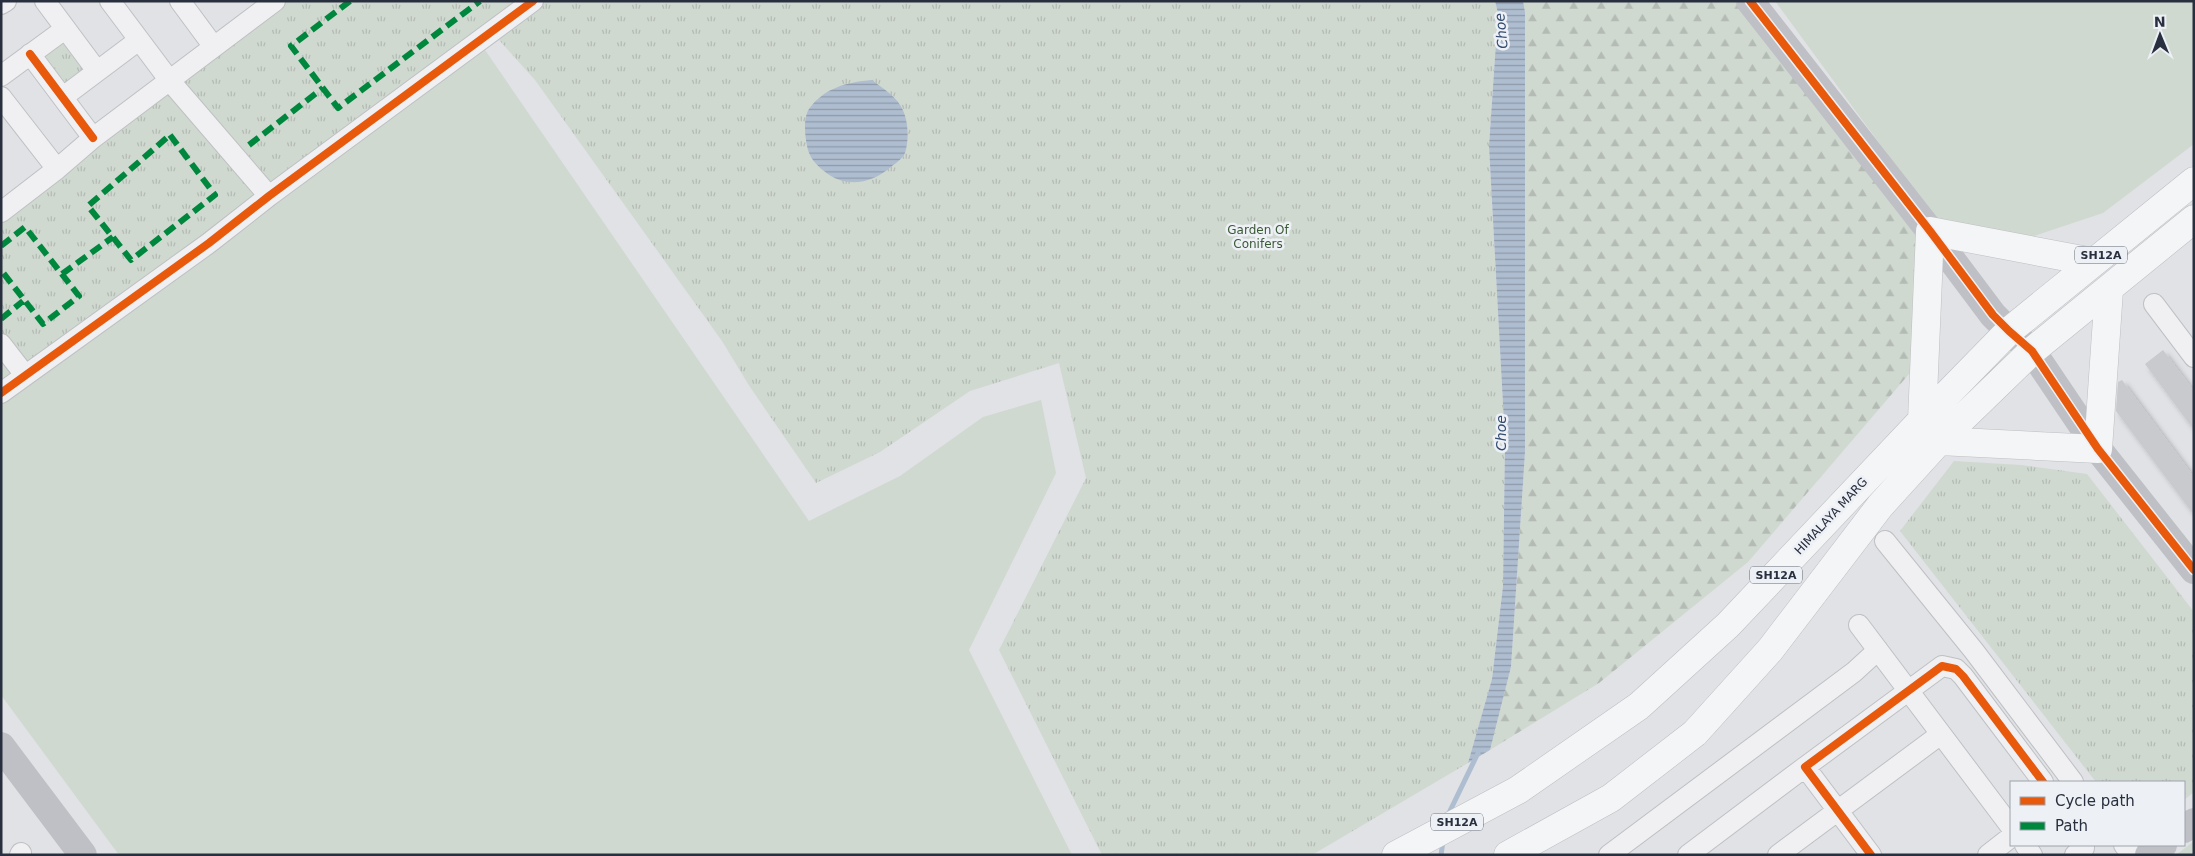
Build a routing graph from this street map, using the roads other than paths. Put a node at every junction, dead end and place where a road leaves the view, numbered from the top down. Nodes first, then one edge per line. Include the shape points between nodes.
1 (6, 1) edge
2 (45, 1) edge
3 (110, 1) edge
4 (275, 1) edge
5 (533, 1) edge
6 (1750, 1) edge
7 (186, 3) edge
8 (1, 4) edge
9 (65, 28) junction
10 (139, 40) junction
11 (214, 47) junction
12 (30, 54) junction
13 (97, 71) junction
14 (1, 76) edge
15 (170, 81) junction
16 (1, 97) edge
17 (63, 97) junction
18 (93, 138) junction
19 (57, 169) junction
20 (2194, 181) edge
21 (269, 196) junction
22 (1, 212) edge
23 (2194, 220) edge
24 (1930, 231) junction
25 (2093, 262) junction
26 (2109, 290) junction
27 (2154, 304) dead end
28 (2009, 332) junction
29 (1, 344) edge
30 (2191, 348) edge
31 (2032, 351) junction
32 (25, 375) junction
33 (1, 393) edge
34 (1922, 420) junction
35 (1939, 441) junction
36 (2098, 449) junction
37 (1885, 542) dead end
38 (2194, 570) edge
39 (1860, 625) dead end
40 (1878, 650) junction
41 (1908, 691) junction
42 (1941, 734) junction
43 (1, 746) edge
44 (1806, 767) junction
45 (1, 776) edge
46 (2042, 781) edge
47 (2072, 781) edge
48 (1838, 810) junction
49 (2010, 826) edge
50 (2010, 838) edge
51 (2084, 846) edge
52 (2162, 846) edge
53 (1514, 852) edge
54 (60, 855) edge
55 (83, 855) edge
56 (1396, 855) edge
57 (1609, 855) edge
58 (1688, 855) edge
59 (1778, 855) edge
60 (1871, 855) edge
61 (1988, 855) edge
62 (2075, 855) edge
63 (2149, 855) edge

1 - 8 street
2 - 9 street
3 - 10 street
4 - 11 street
5 - 21 street
6 - 24 street
7 - 11 street
9 - 12 street
9 - 13 street
10 - 13 street
10 - 15 street
11 - 15 street
12 - 14 street
12 - 17 street
13 - 17 street
15 - 18 street
15 - 21 street
16 - 19 street
17 - 18 street
18 - 19 street
19 - 22 street
20 - 25 main road, HIMALAYA MARG / SH12A
21 - 32 street
23 - 26 main road, SH12A
24 - 25 main road
24 - 28 street
24 - 34 main road
25 - 28 main road, HIMALAYA MARG / SH12A
26 - 31 main road, SH12A
26 - 36 main road
27 - 30 street
28 - 31 street
28 - 34 main road, HIMALAYA MARG / SH12A
29 - 32 street
31 - 35 main road, SH12A
31 - 36 street
32 - 33 street
34 - 56 main road, HIMALAYA MARG / SH12A via 1728,626 1639,706 1518,790
35 - 36 main road
35 - 53 main road, SH12A via 1880,506 1770,650 1695,733 1611,798
36 - 38 street
37 - 47 street via 1980,659
39 - 40 street
40 - 41 street
40 - 57 street via 1854,672
41 - 42 street
41 - 44 street
41 - 46 street via 1942,666 1956,669
42 - 48 street
42 - 49 street
43 - 55 street
44 - 48 street
44 - 58 street
45 - 54 street
48 - 59 street
48 - 60 street
50 - 61 street
51 - 62 street
52 - 63 street

